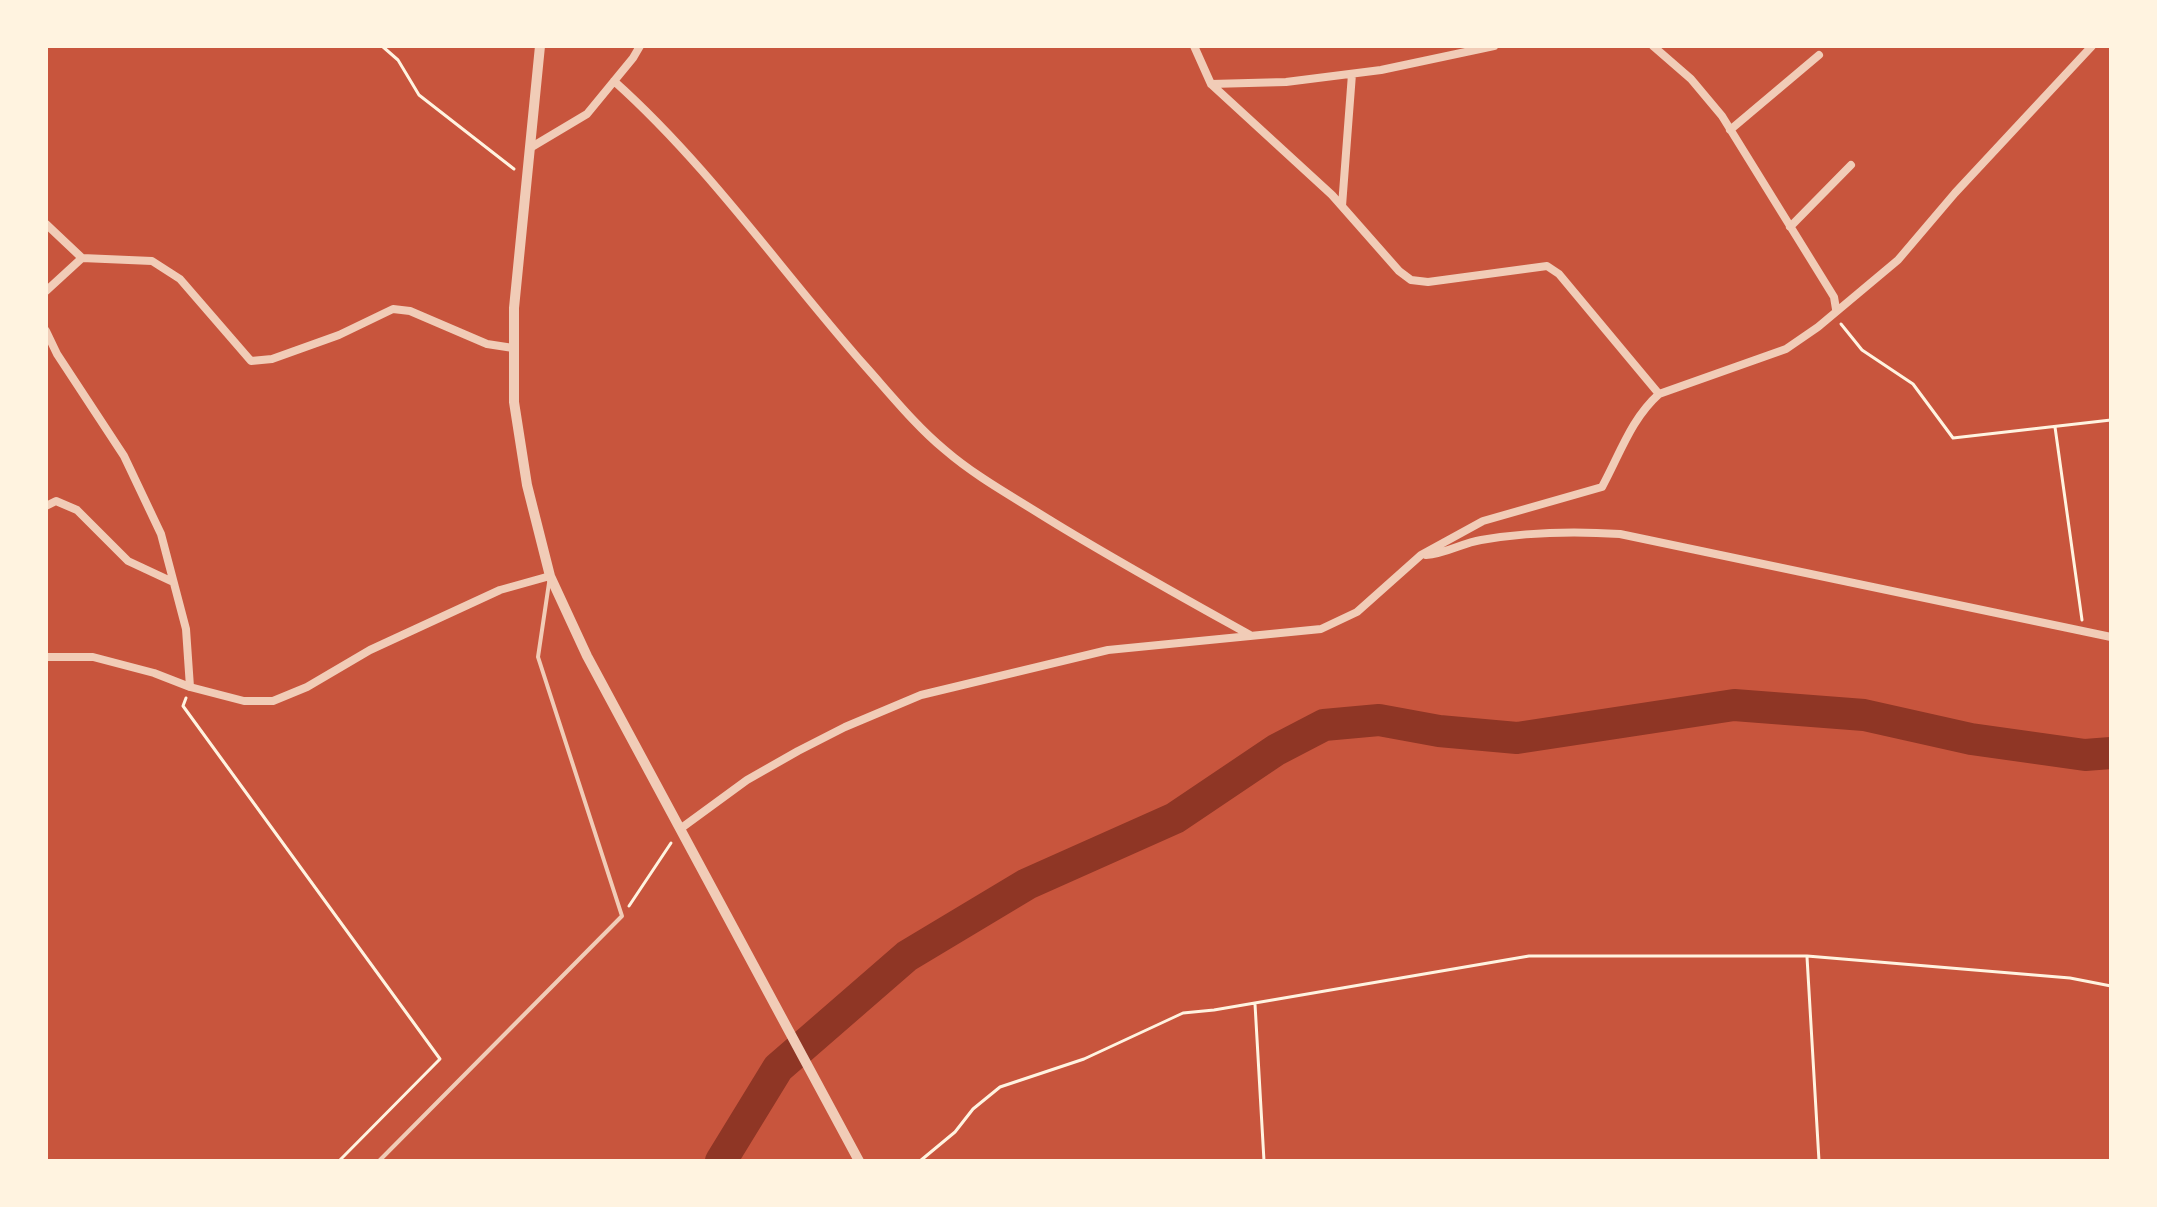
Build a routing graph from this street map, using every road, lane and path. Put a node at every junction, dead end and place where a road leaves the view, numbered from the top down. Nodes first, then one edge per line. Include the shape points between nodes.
1 (382, 46) edge
2 (540, 46) edge
3 (640, 46) edge
4 (1194, 46) edge
5 (1494, 46) edge
6 (2092, 46) edge
7 (1660, 48) edge
8 (1819, 55) dead end
9 (1352, 74) junction
10 (614, 81) junction
11 (1211, 84) junction
12 (1730, 130) junction
13 (530, 148) junction
14 (1851, 165) dead end
15 (527, 179) junction
16 (1342, 206) junction
17 (46, 224) edge
18 (1790, 227) junction
19 (82, 258) junction
20 (46, 291) edge
21 (1836, 309) junction
22 (46, 331) edge
23 (513, 348) junction
24 (1659, 394) junction
25 (2111, 420) edge
26 (2055, 427) junction
27 (46, 506) edge
28 (1421, 555) junction
29 (550, 576) junction
30 (173, 582) junction
31 (2084, 632) junction
32 (1251, 635) junction
33 (2111, 637) edge
34 (46, 657) edge
35 (190, 687) junction
36 (680, 829) junction
37 (622, 916) junction
38 (1807, 956) junction
39 (2111, 986) edge
40 (1255, 1004) junction
41 (857, 1157) edge
42 (339, 1161) edge
43 (379, 1161) edge
44 (920, 1161) edge
45 (1264, 1161) edge
46 (1819, 1161) edge

1 - 15 path via 398,60 419,95
2 - 13 street
3 - 10 street
4 - 11 street
5 - 9 street
6 - 21 street via 1898,260
7 - 12 street via 1701,88
8 - 12 street
9 - 11 street
9 - 16 street
10 - 13 street via 587,114
10 - 32 street via 711,181 848,346 945,450 1092,547
11 - 16 street
12 - 18 street
13 - 15 street
14 - 18 street
15 - 23 street
16 - 24 street via 1411,280 1547,266
17 - 19 street
18 - 21 street via 1834,297
19 - 20 street
19 - 23 street via 152,261 180,279 251,361 272,359 339,335 393,309 410,311 487,344
21 - 24 street via 1786,349
21 - 26 path via 1840,323 1862,350 1913,384 1953,438
22 - 30 street via 124,456 161,534
23 - 29 street via 514,402 527,485
24 - 28 street via 1635,420 1602,487 1483,521
25 - 26 path
26 - 31 path
27 - 30 street via 56,501 77,510 128,561
28 - 31 street via 1478,540 1565,531 1620,534
28 - 32 street via 1345,618 1321,629
29 - 35 street via 500,590 273,701 244,701
29 - 36 street
29 - 37 lane via 538,657
30 - 35 street via 186,629
31 - 33 street
32 - 36 street via 1108,650 921,695 798,751
34 - 35 street via 93,657
35 - 42 path via 183,706 440,1059
36 - 37 path
36 - 41 street
37 - 43 lane
38 - 39 path
38 - 40 path via 1529,956
38 - 46 path
40 - 44 path via 1183,1013 1084,1059 1000,1087
40 - 45 path

